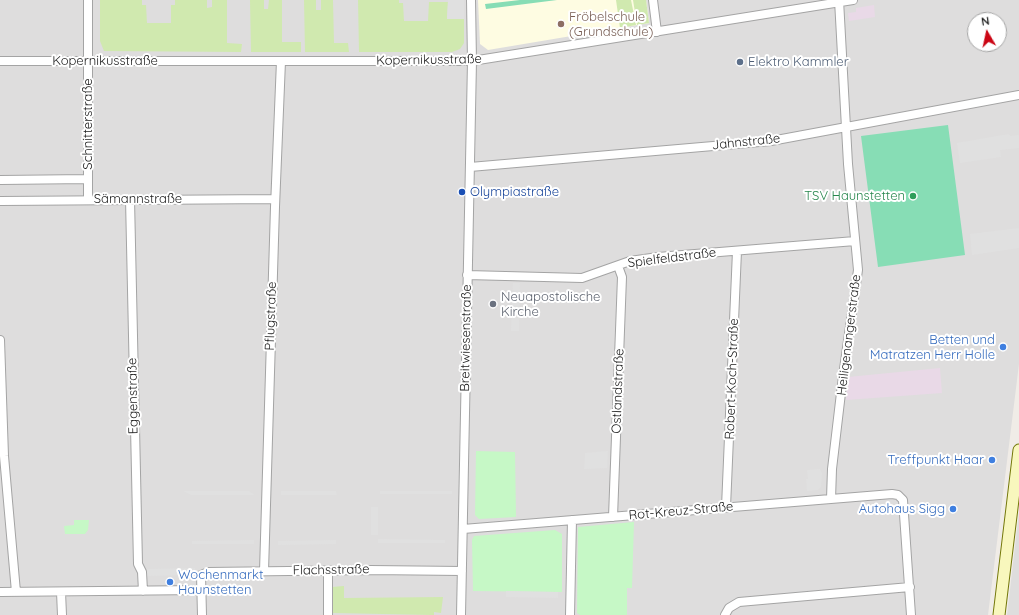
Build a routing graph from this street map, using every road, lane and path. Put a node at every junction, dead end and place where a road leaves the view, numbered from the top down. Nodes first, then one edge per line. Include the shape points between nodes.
1 (88, 0) edge
2 (471, 0) edge
3 (653, 0) edge
4 (853, 0) edge
5 (839, 1) edge
6 (657, 32) junction
7 (0, 61) edge
8 (88, 61) junction
9 (281, 61) junction
10 (472, 61) junction
11 (1019, 96) edge
12 (845, 128) junction
13 (470, 167) junction
14 (88, 179) junction
15 (0, 180) edge
16 (130, 199) junction
17 (275, 199) junction
18 (88, 200) junction
19 (0, 201) edge
20 (855, 241) junction
21 (737, 251) junction
22 (618, 266) junction
23 (467, 275) junction
24 (0, 340) edge
25 (1019, 450) edge
26 (831, 499) junction
27 (726, 507) junction
28 (613, 517) junction
29 (572, 520) junction
30 (463, 529) junction
31 (264, 571) junction
32 (328, 571) junction
33 (462, 571) junction
34 (910, 587) junction
35 (201, 590) junction
36 (143, 591) junction
37 (0, 592) edge
38 (16, 592) junction
39 (61, 592) junction
40 (62, 615) edge
41 (202, 615) edge
42 (328, 615) edge
43 (461, 615) edge
44 (570, 615) edge
45 (725, 615) edge
46 (911, 615) edge
47 (999, 615) edge

1 - 8 street, Schnitterstraße
2 - 10 street
3 - 6 street
4 - 5 street, Kopernikusstraße
5 - 6 street, Kopernikusstraße
5 - 12 street, Heiligenangerstraße
6 - 10 street, Kopernikusstraße
7 - 8 street, Kopernikusstraße
8 - 9 street, Kopernikusstraße
8 - 14 street, Schnitterstraße
9 - 10 street, Kopernikusstraße
9 - 17 street, Pflugstraße
10 - 13 street, Breitwiesenstraße
11 - 12 street, Jahnstraße
12 - 13 street, Jahnstraße via 770,141
12 - 20 street, Heiligenangerstraße
13 - 23 street, Breitwiesenstraße
14 - 15 street, Sämannstraße
14 - 18 street, Schnitterstraße
16 - 17 street, Sämannstraße
16 - 18 street, Sämannstraße
16 - 36 street, Eggenstraße via 138,564 142,572
17 - 31 street, Pflugstraße
18 - 19 street, Sämannstraße
20 - 21 street, Spielfeldstraße
20 - 26 street, Heiligenangerstraße via 858,276 844,369
21 - 22 street, Spielfeldstraße via 630,261
21 - 27 street, Robert-Koch-Straße
22 - 23 street, Spielfeldstraße via 582,278
22 - 28 street, Ostlandstraße via 622,277
23 - 30 street, Breitwiesenstraße
24 - 38 street via 4,456
25 - 47 main road
26 - 27 street, Rot-Kreuz-Straße
26 - 34 street, Rot-Kreuz-Straße via 898,495 903,500
27 - 28 street, Rot-Kreuz-Straße
28 - 29 street, Rot-Kreuz-Straße
29 - 30 street, Rot-Kreuz-Straße
29 - 44 street
30 - 33 street, Breitwiesenstraße
31 - 32 street, Flachsstraße
31 - 35 street, Flachsstraße via 208,572 201,575
32 - 33 street, Flachsstraße
32 - 42 street
33 - 43 street, Breitwiesenstraße
34 - 45 street via 739,602 729,608
34 - 46 street
35 - 36 street
35 - 41 street
36 - 39 street
37 - 38 street
38 - 39 street
39 - 40 street

